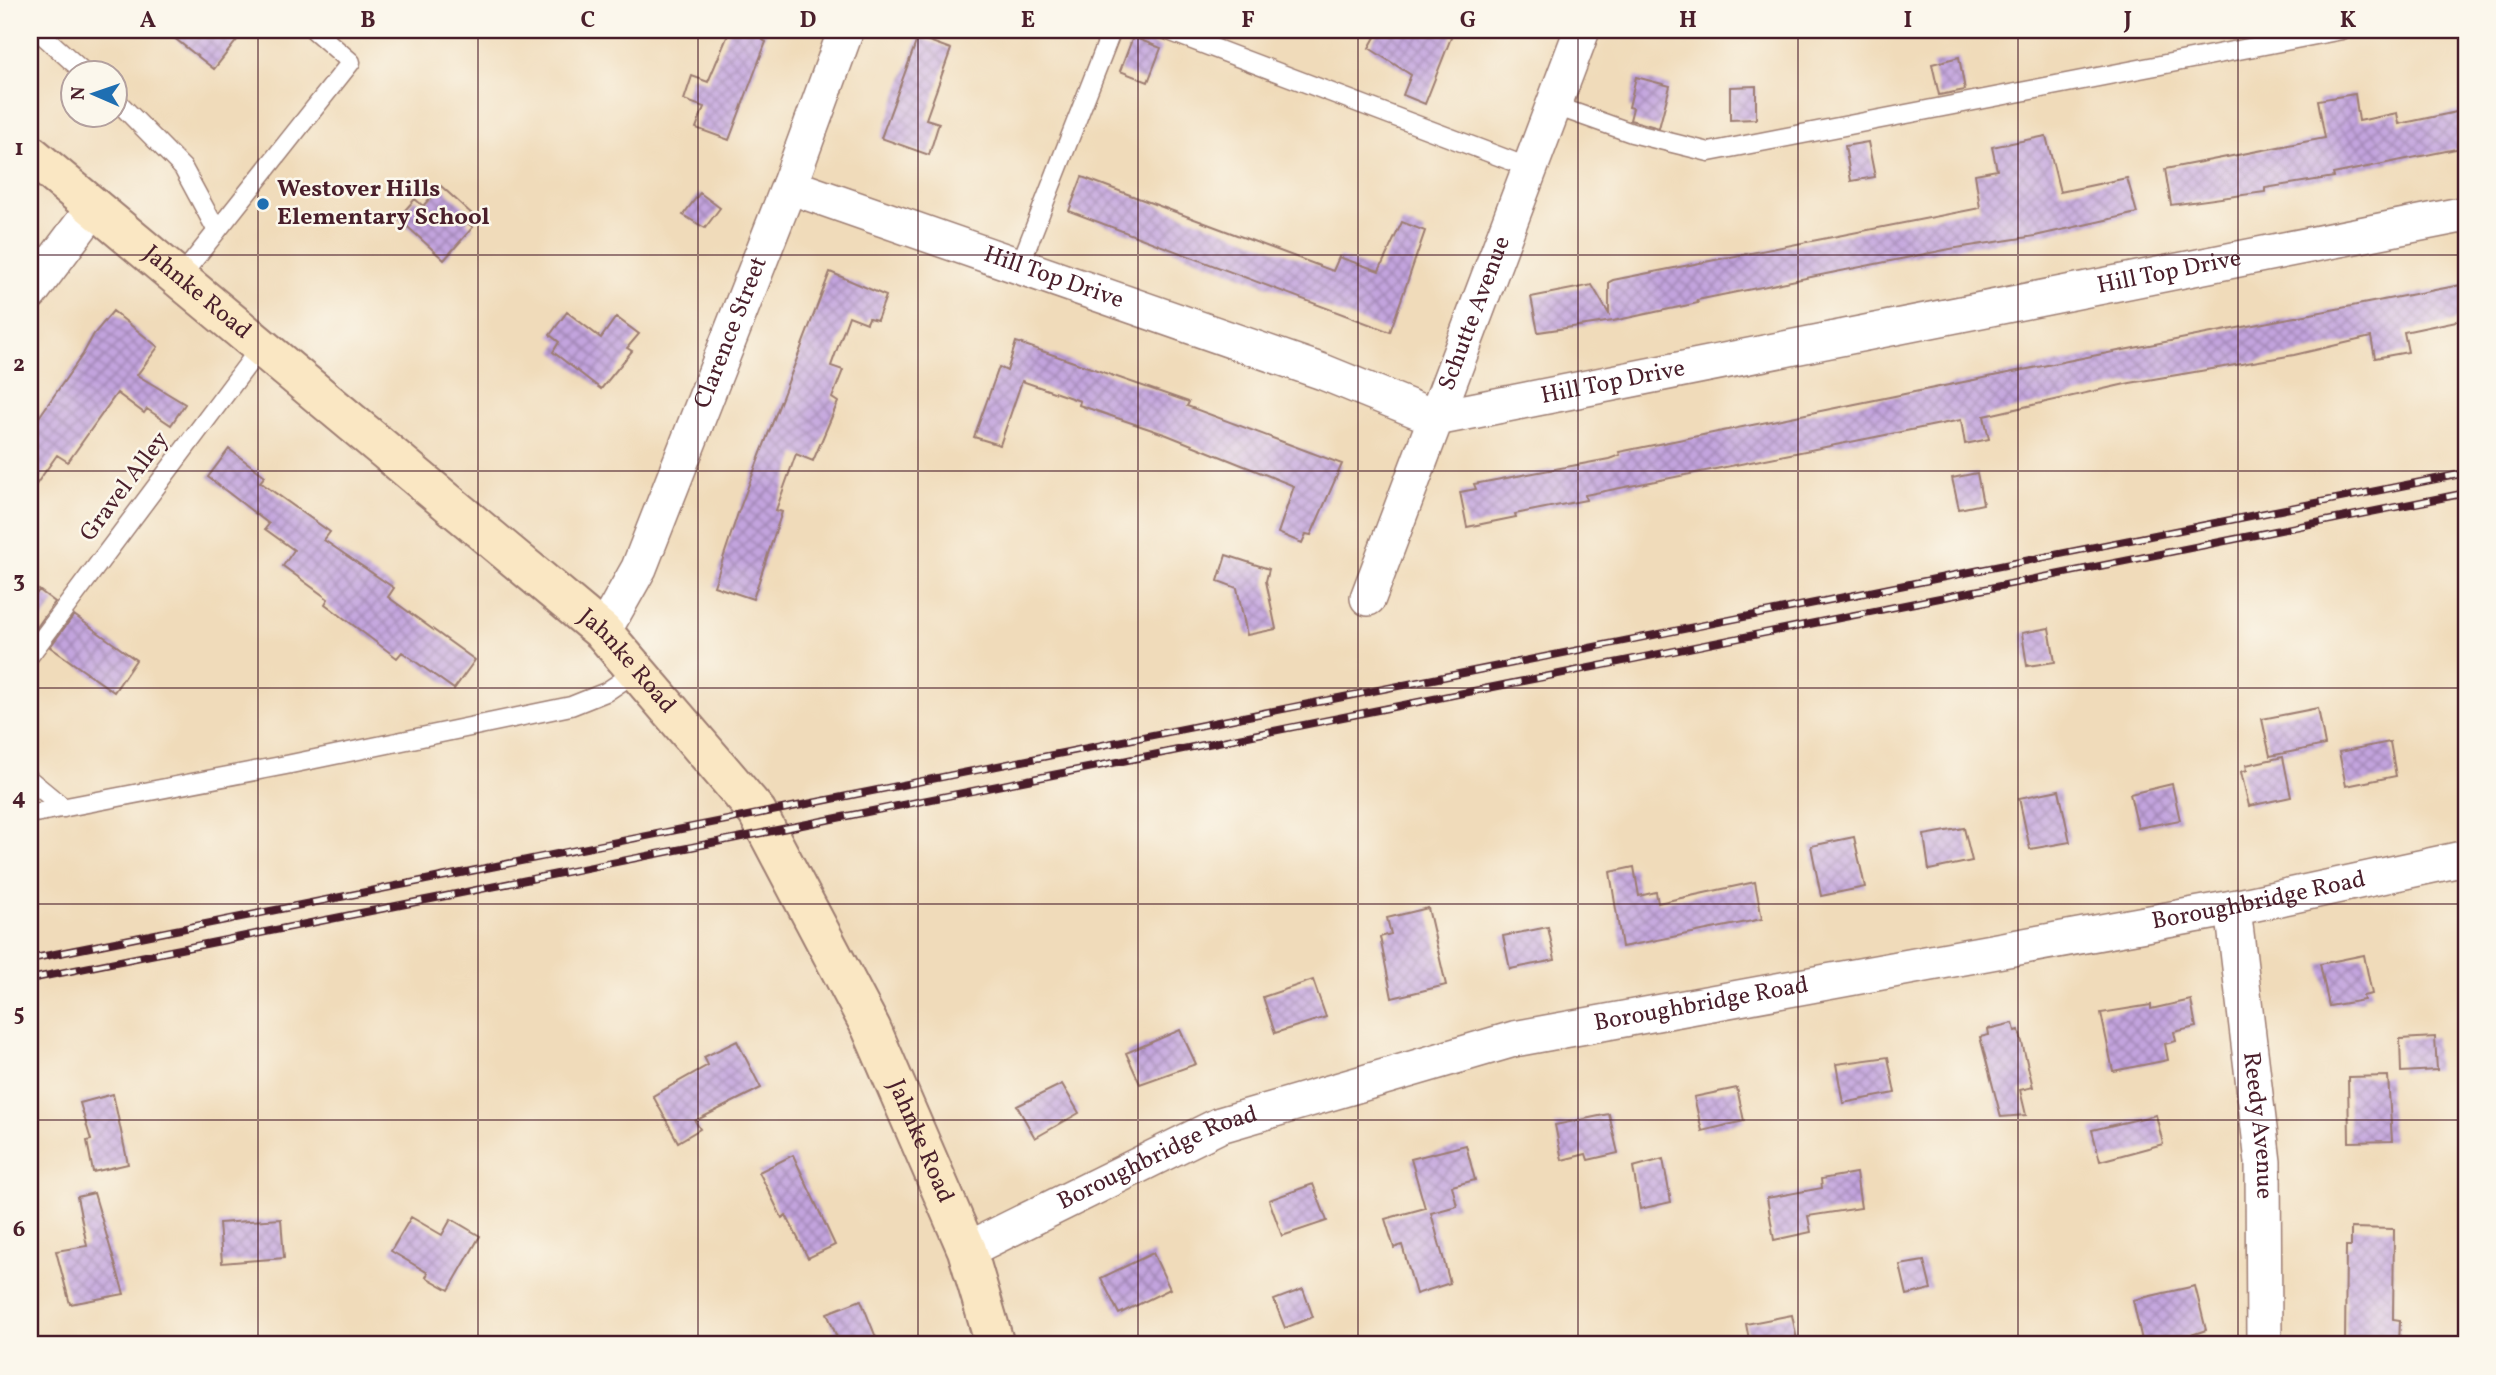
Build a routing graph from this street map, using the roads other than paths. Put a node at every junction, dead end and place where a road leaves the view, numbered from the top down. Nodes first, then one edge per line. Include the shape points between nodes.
1 (37, 30) edge
2 (314, 30) edge
3 (846, 30) edge
4 (1112, 30) edge
5 (1166, 30) edge
6 (1582, 30) edge
7 (2342, 30) edge
8 (70, 60) edge
9 (1553, 105) junction
10 (130, 114) edge
11 (30, 154) edge
12 (1530, 168) junction
13 (789, 186) junction
14 (93, 209) junction
15 (2466, 215) edge
16 (217, 232) junction
17 (1020, 265) junction
18 (177, 280) junction
19 (30, 293) edge
20 (260, 348) junction
21 (1436, 418) junction
22 (1368, 598) dead end
23 (603, 632) junction
24 (30, 655) edge
25 (637, 671) junction
26 (30, 780) edge
27 (64, 808) junction
28 (30, 814) edge
29 (2466, 858) edge
30 (2233, 908) junction
31 (967, 1250) junction
32 (995, 1345) edge
33 (2264, 1345) edge

1 - 8 lane
2 - 16 lane via 351,62
3 - 13 street, Clarence Street
4 - 17 lane
5 - 12 lane
6 - 9 street, Schutte Avenue
7 - 9 lane via 1709,152 1632,133
9 - 12 street, Schutte Avenue
10 - 16 lane via 183,168
11 - 14 main road, Jahnke Road
12 - 21 street, Schutte Avenue
13 - 17 street, Hill Top Drive
13 - 23 street, Clarence Street via 639,568
14 - 18 main road, Jahnke Road
14 - 19 street
15 - 21 street, Hill Top Drive
16 - 18 lane
17 - 21 street, Hill Top Drive via 1323,372
18 - 20 main road, Jahnke Road
20 - 23 main road, Jahnke Road
20 - 24 lane, Gravel Alley
21 - 22 street, Schutte Avenue
23 - 25 main road, Jahnke Road
25 - 27 lane via 606,692 570,706
25 - 31 main road, Jahnke Road via 757,812 871,1028
26 - 27 lane
27 - 28 lane
29 - 30 street, Boroughbridge Road
30 - 31 street, Boroughbridge Road via 1514,1039 1220,1125
30 - 33 street, Reedy Avenue via 2263,1162
31 - 32 main road, Jahnke Road

